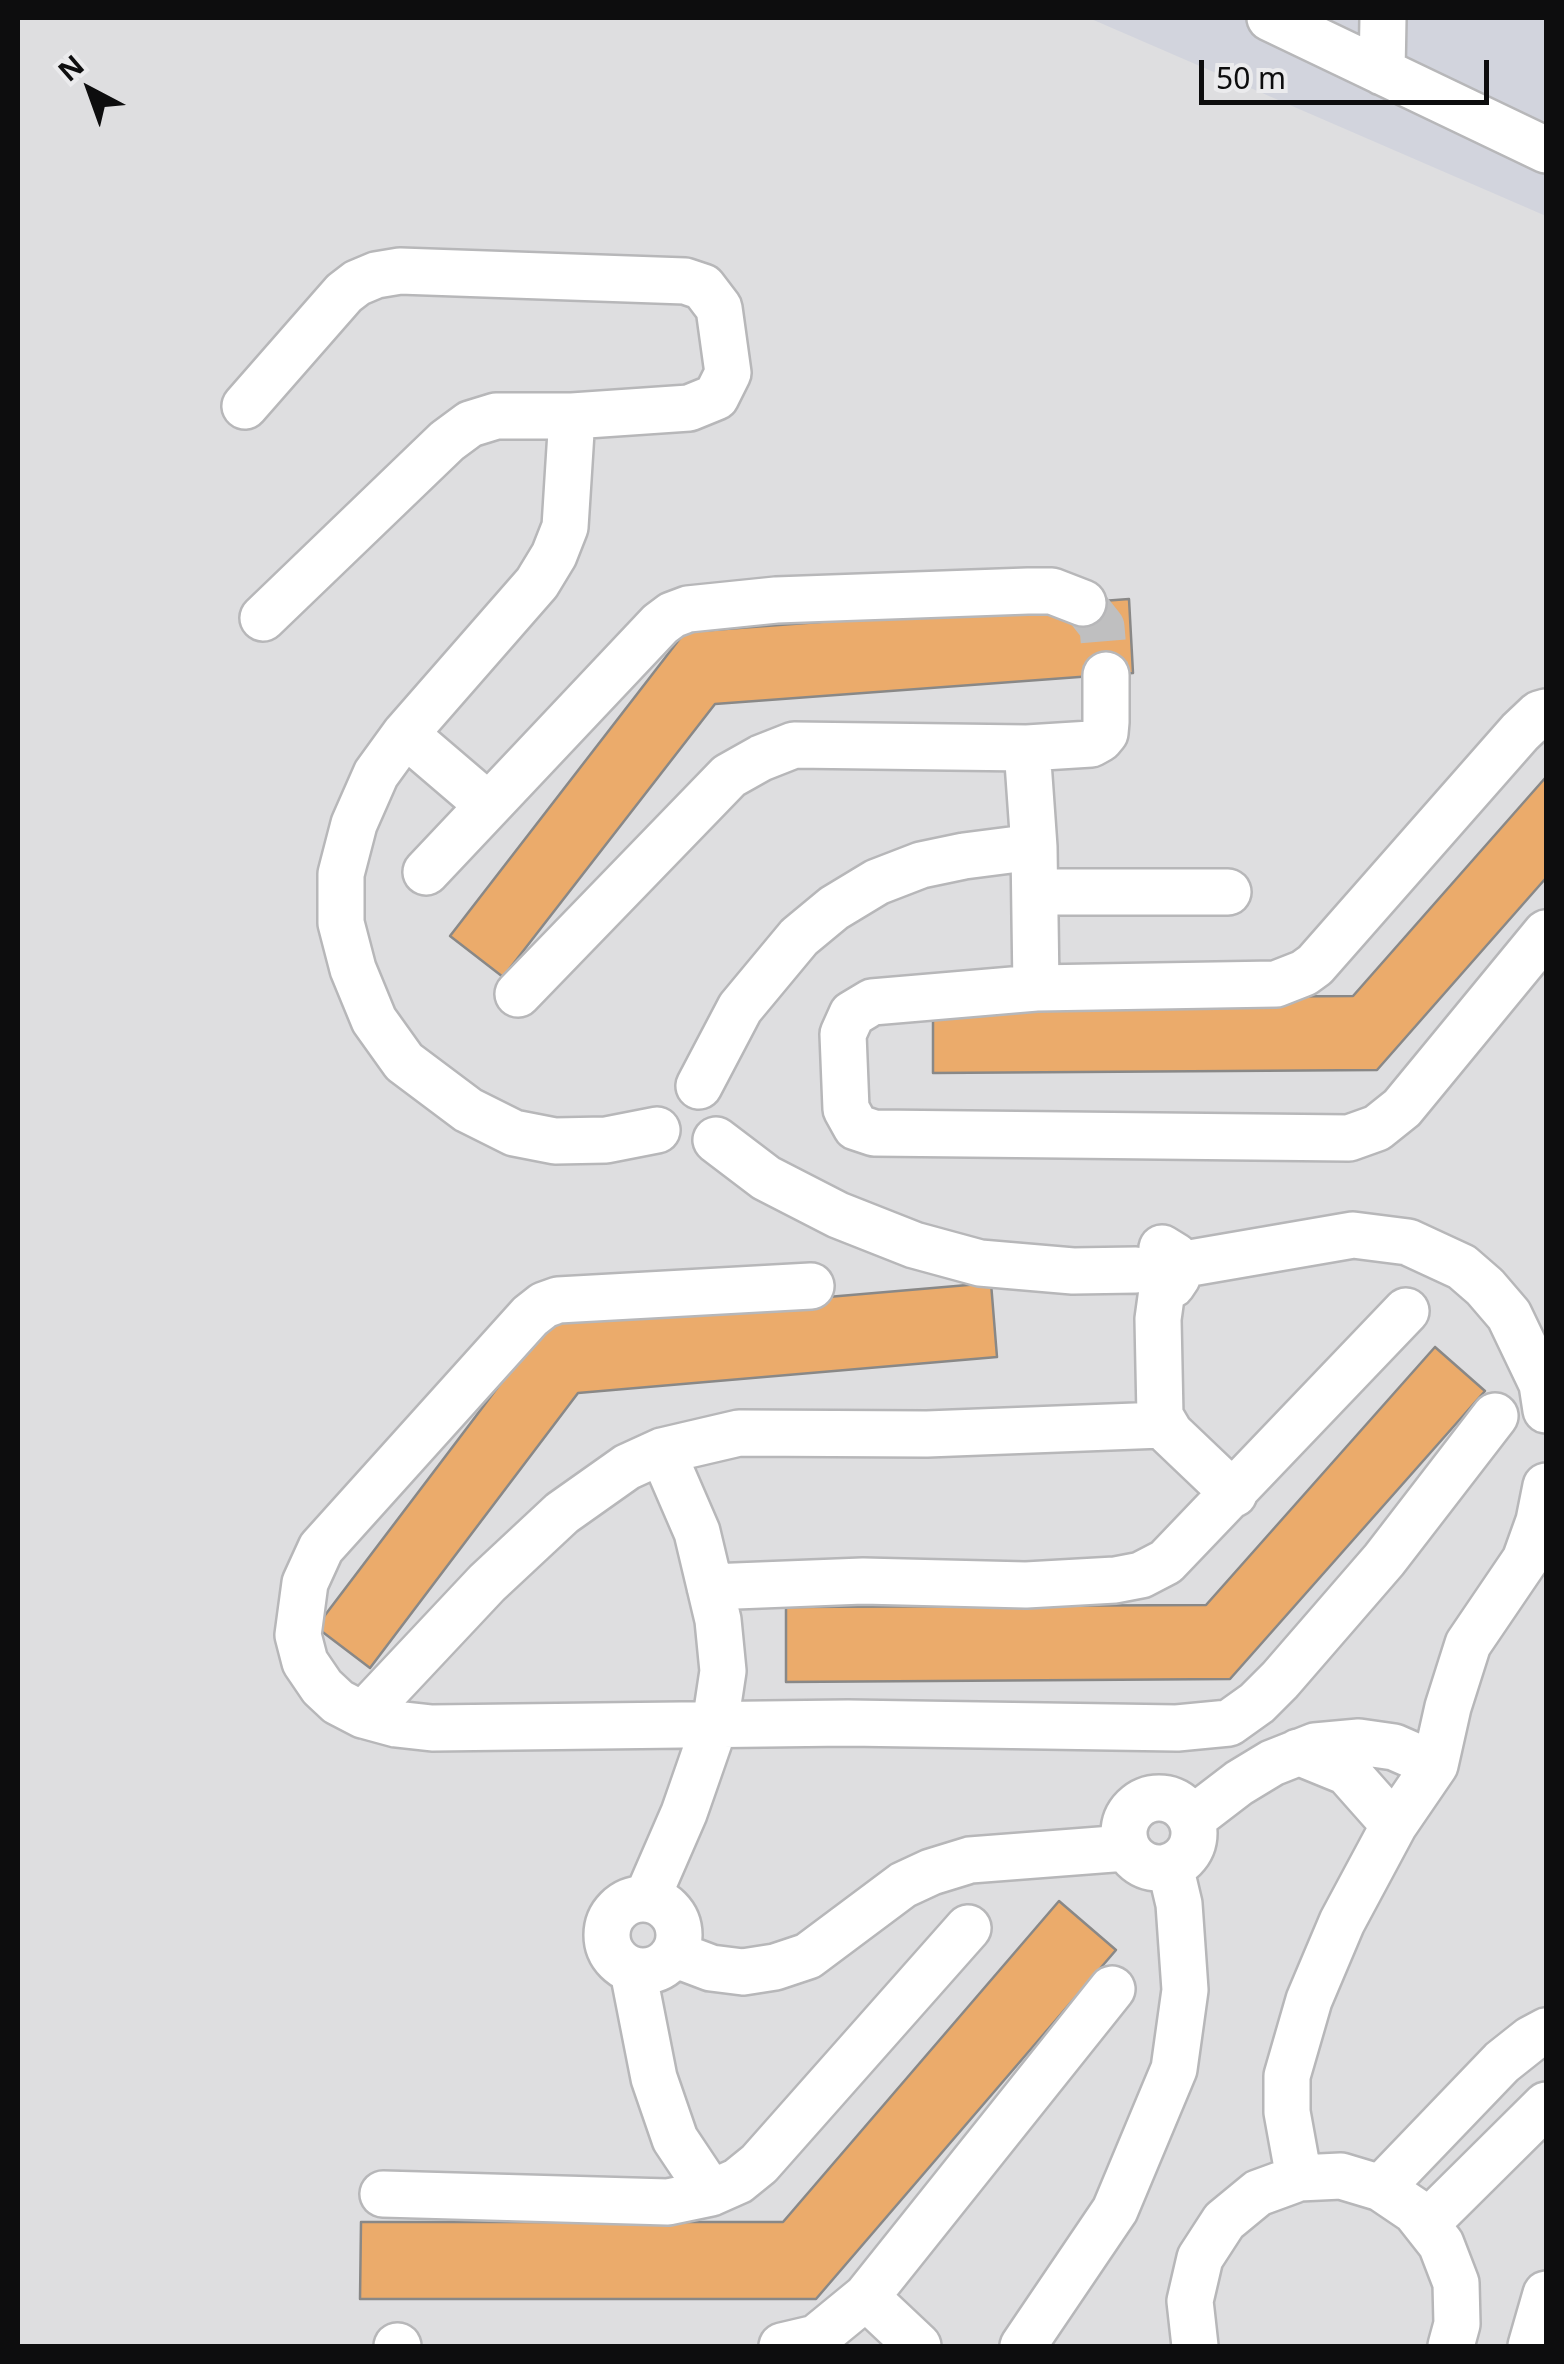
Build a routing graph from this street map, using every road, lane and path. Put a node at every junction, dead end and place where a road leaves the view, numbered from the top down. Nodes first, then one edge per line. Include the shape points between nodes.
1 (1270, 18) edge
2 (1382, 18) edge
3 (1382, 72) junction
4 (1546, 150) edge
5 (245, 406) dead end
6 (572, 416) junction
7 (1083, 603) dead end
8 (263, 618) dead end
9 (1106, 675) tunnel mouth
10 (1546, 712) edge
11 (405, 734) junction
12 (1028, 748) junction
13 (488, 805) junction
14 (1034, 847) junction
15 (426, 872) dead end
16 (1035, 892) junction
17 (1228, 892) dead end
18 (1546, 933) edge
19 (1036, 988) junction
20 (518, 994) dead end
21 (699, 1086) junction
22 (656, 1130) junction
23 (716, 1140) junction
24 (1159, 1275) junction
25 (810, 1286) dead end
26 (1406, 1312) dead end
27 (1546, 1410) edge
28 (1495, 1416) dead end
29 (1162, 1425) junction
30 (662, 1451) junction
31 (1546, 1486) edge
32 (1234, 1494) junction
33 (710, 1587) junction
34 (363, 1716) junction
35 (715, 1724) junction
36 (1298, 1752) junction
37 (1435, 1766) junction
38 (1192, 1819) junction
39 (1394, 1825) junction
40 (1126, 1848) junction
41 (1170, 1866) junction
42 (648, 1898) junction
43 (968, 1928) dead end
44 (674, 1954) junction
45 (633, 1971) junction
46 (1112, 1990) dead end
47 (1546, 2031) edge
48 (1546, 2105) edge
49 (1299, 2178) junction
50 (1381, 2188) junction
51 (711, 2192) junction
52 (383, 2194) dead end
53 (1426, 2224) junction
54 (1546, 2294) edge
55 (866, 2298) junction
56 (782, 2346) edge
57 (918, 2346) edge
58 (1024, 2346) edge
59 (1195, 2346) edge
60 (1451, 2346) edge
61 (1531, 2346) edge

1 - 3 street
2 - 3 street
3 - 4 street
5 - 6 street via 344,293 376,274 685,281 712,297 728,374 716,397 689,408
6 - 8 street via 496,416 470,424
6 - 11 street via 566,527 554,555
7 - 13 street via 1052,590 688,609 660,624
9 - 12 street via 1100,739
10 - 19 street via 1520,732 1304,973 1276,984
11 - 13 street
11 - 22 street via 376,774 341,874 352,969 374,1020 404,1062 468,1110 514,1133 606,1140
12 - 14 street
12 - 20 street via 794,745 761,758 729,776
13 - 15 street
14 - 16 street
14 - 21 street via 921,866 834,908 799,937 740,1008
16 - 17 street
16 - 19 street
18 - 19 street via 1402,1108 1377,1128 1349,1138 874,1133 849,1119 843,1034 860,1008
21 - 22 street via 664,1095
21 - 23 street via 719,1102 722,1128
22 - 23 street via 676,1150 691,1153
23 - 24 street via 766,1178 914,1245 980,1263
24 - 27 street via 1354,1235 1408,1242 1462,1268 1509,1315 1542,1384
24 - 29 street
25 - 34 street via 558,1300 512,1332 321,1548 305,1583 298,1635 305,1662 330,1694
26 - 32 street
28 - 35 street via 1384,1560 1258,1703 1230,1723
29 - 30 street via 740,1433
29 - 32 street
30 - 33 street via 697,1532
30 - 34 street via 627,1466 562,1512
31 - 37 street via 1525,1560 1468,1644
32 - 33 street via 1166,1562 1115,1580
33 - 35 street via 723,1671
34 - 35 street via 432,1728
35 - 42 street
36 - 37 street via 1359,1742 1394,1747
36 - 38 street via 1239,1783
36 - 39 street via 1347,1772
37 - 39 street
38 - 40 street via 1173,1800 1145,1800 1125,1820
38 - 41 street via 1192,1848
39 - 49 street via 1342,1922 1287,2076
40 - 41 street via 1145,1866
40 - 44 street via 970,1860 931,1872 903,1885 808,1956 775,1966 743,1972
41 - 58 street via 1185,1990 1174,2069 1114,2210
42 - 44 street via 672,1912 679,1926
42 - 45 street via 632,1900 609,1920 609,1951
43 - 51 street via 759,2164
44 - 45 street via 657,1969
45 - 51 street via 654,2078 675,2139
46 - 55 street
47 - 50 street via 1502,2062
48 - 53 street
49 - 50 street via 1341,2176
49 - 59 street via 1258,2193 1224,2221 1200,2258 1190,2301
50 - 53 street
51 - 52 street via 668,2202
53 - 60 street via 1456,2283
54 - 61 street
55 - 56 street via 816,2338
55 - 57 street

